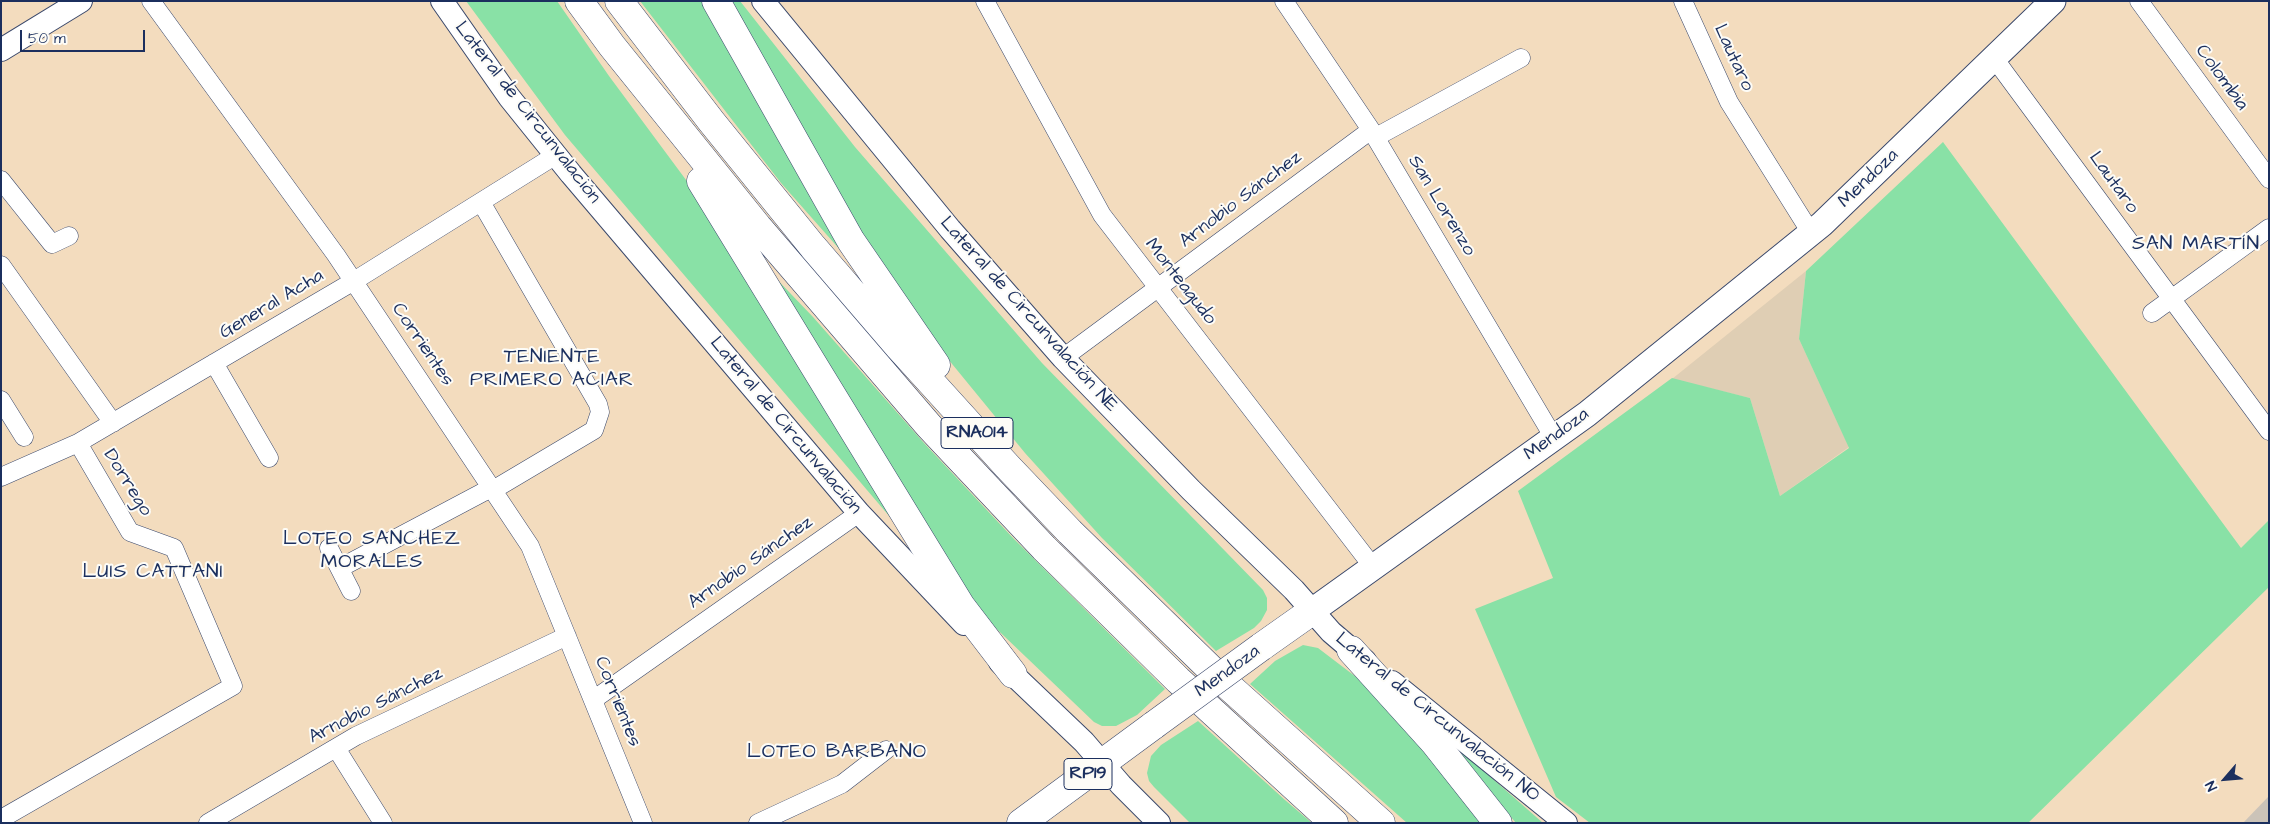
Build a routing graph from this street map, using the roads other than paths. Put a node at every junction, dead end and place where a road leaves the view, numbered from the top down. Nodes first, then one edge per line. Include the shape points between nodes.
1 (81, 1) edge
2 (151, 1) edge
3 (442, 1) edge
4 (579, 1) edge
5 (619, 1) edge
6 (716, 1) edge
7 (985, 1) edge
8 (1284, 1) edge
9 (1683, 1) edge
10 (2053, 1) edge
11 (2139, 1) edge
12 (769, 3) edge
13 (612, 46) junction
14 (1, 50) edge
15 (1521, 58) dead end
16 (1994, 58) junction
17 (1373, 133) junction
18 (556, 155) junction
19 (2269, 179) edge
20 (1, 180) edge
21 (481, 202) junction
22 (2269, 228) edge
23 (1811, 233) junction
24 (69, 236) dead end
25 (1, 264) edge
26 (354, 281) junction
27 (1158, 288) junction
28 (2172, 299) junction
29 (2152, 313) dead end
30 (1064, 358) junction
31 (214, 364) junction
32 (1, 400) edge
33 (112, 423) junction
34 (2269, 431) edge
35 (24, 437) dead end
36 (1554, 438) junction
37 (78, 444) junction
38 (269, 458) dead end
39 (1, 477) edge
40 (492, 489) junction
41 (1038, 499) junction
42 (859, 513) junction
43 (329, 548) dead end
44 (1373, 567) junction
45 (340, 568) junction
46 (352, 591) dead end
47 (1312, 611) junction
48 (567, 636) junction
49 (1351, 650) junction
50 (1013, 674) junction
51 (593, 700) junction
52 (336, 748) junction
53 (886, 750) dead end
54 (1102, 763) junction
55 (1, 820) edge
56 (208, 823) edge
57 (383, 823) edge
58 (643, 823) edge
59 (758, 823) edge
60 (1022, 823) edge
61 (1159, 823) edge
62 (1334, 823) edge
63 (1381, 823) edge
64 (1498, 823) edge
65 (1566, 823) edge

1 - 14 street
2 - 26 street, Corrientes
3 - 18 street, Lateral de Circunvalación via 509,97
4 - 13 main road, RNA014
5 - 41 main road, RNA014 via 818,253
6 - 41 main road via 855,248 909,328
7 - 27 street, Monteagudo via 1102,215
8 - 17 street, San Lorenzo
9 - 23 street, Lautaro via 1729,102
10 - 16 main road, Mendoza
11 - 19 street, Colombia
12 - 30 street, Lateral de Circunvalación NE via 950,229
13 - 50 main road via 725,218 962,606
13 - 62 main road, RNA014 via 805,283 973,473 1178,680
15 - 17 street, Arnobio Sánchez
16 - 23 main road, Mendoza
16 - 28 street, Lautaro
17 - 27 street, Arnobio Sánchez
17 - 36 street, San Lorenzo
18 - 21 street, General Acha
18 - 42 street, Lateral de Circunvalación
20 - 24 street via 52,244
21 - 26 street, General Acha
21 - 40 street via 600,412 594,430
22 - 28 street
23 - 36 main road, Mendoza
25 - 33 street
26 - 31 street, General Acha
26 - 40 street, Corrientes
27 - 30 street, Arnobio Sánchez
27 - 44 street, Monteagudo
28 - 29 street
28 - 34 street, Lautaro
30 - 47 street, Lateral de Circunvalación NE
31 - 33 street, General Acha
31 - 38 street
32 - 35 street
33 - 37 street, General Acha
36 - 44 main road, Mendoza
37 - 39 street, General Acha
37 - 55 street, Dorrego via 130,532 174,548 232,686
40 - 45 street
40 - 48 street, Corrientes via 530,546
41 - 63 main road, RNA014 via 1225,683
42 - 50 street, Lateral de Circunvalación
42 - 51 street, Arnobio Sánchez
43 - 45 street
44 - 47 main road, Mendoza
45 - 46 street
47 - 49 street, Lateral de Circunvalación NO
47 - 54 main road, Mendoza / RP19, bridge
48 - 51 street, Corrientes
48 - 52 street, Arnobio Sánchez
49 - 64 main road via 1434,742
49 - 65 street, Lateral de Circunvalación NO
50 - 54 street, Lateral de Circunvalación
51 - 58 street, Corrientes
52 - 56 street, Arnobio Sánchez
52 - 57 street
53 - 59 street via 842,784
54 - 60 main road, Mendoza / RP19
54 - 61 street, Lateral de Circunvalación

